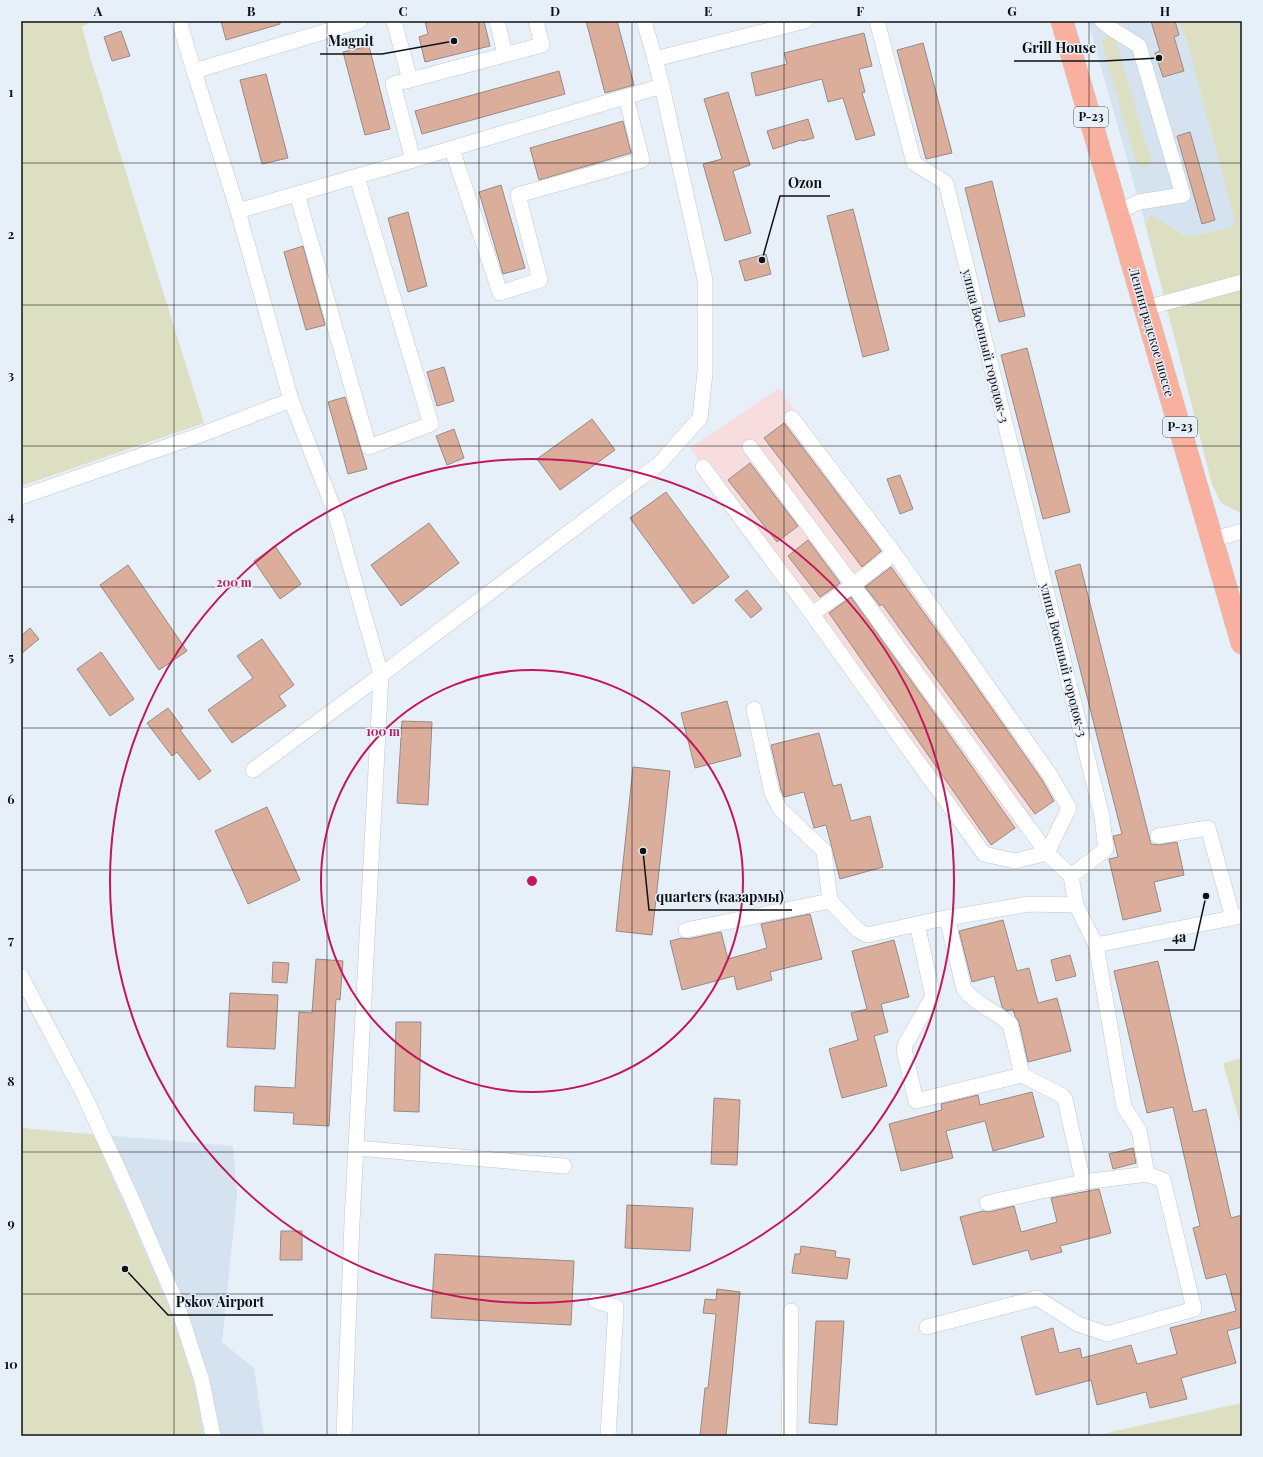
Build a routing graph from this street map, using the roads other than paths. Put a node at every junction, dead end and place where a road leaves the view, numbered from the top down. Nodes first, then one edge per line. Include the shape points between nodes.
1 (179, 21) edge
2 (360, 21) edge
3 (394, 21) edge
4 (497, 21) edge
5 (536, 21) edge
6 (644, 21) edge
7 (805, 21) edge
8 (877, 21) edge
9 (1102, 21) edge
10 (1064, 22) edge
11 (505, 54) junction
12 (654, 59) junction
13 (194, 71) junction
14 (410, 80) junction
15 (662, 86) junction
16 (626, 96) junction
17 (452, 149) junction
18 (413, 160) junction
19 (357, 177) junction
20 (297, 194) junction
21 (238, 211) junction
22 (1118, 212) junction
23 (1242, 282) edge
24 (1146, 308) junction
25 (291, 400) junction
26 (792, 418) dead end
27 (750, 447) dead end
28 (703, 467) dead end
29 (21, 497) edge
30 (1242, 531) edge
31 (1212, 540) junction
32 (894, 553) junction
33 (854, 585) junction
34 (812, 614) junction
35 (1242, 643) edge
36 (381, 675) junction
37 (754, 709) dead end
38 (253, 770) dead end
39 (1158, 836) dead end
40 (1047, 853) junction
41 (1071, 876) junction
42 (830, 901) junction
43 (1076, 905) junction
44 (1238, 917) edge
45 (947, 918) junction
46 (917, 924) junction
47 (686, 930) dead end
48 (1096, 945) junction
49 (21, 976) edge
50 (1022, 1075) junction
51 (356, 1148) junction
52 (564, 1166) dead end
53 (1147, 1174) junction
54 (1083, 1182) junction
55 (987, 1204) dead end
56 (596, 1301) dead end
57 (791, 1311) dead end
58 (927, 1326) dead end
59 (213, 1436) edge
60 (344, 1436) edge
61 (608, 1436) edge
62 (789, 1436) edge

1 - 13 street
2 - 13 street
3 - 14 street
4 - 11 street
5 - 11 street via 542,45
6 - 12 street
7 - 12 street
8 - 41 street, улица Военный городок-3 via 914,163 946,183 1102,817 1106,849
9 - 22 street via 1139,46 1183,195 1139,202
10 - 22 highway, Ленинградское шоссе / Р-23
11 - 14 street
12 - 15 street
13 - 21 street
14 - 18 street via 394,84
15 - 16 street
15 - 36 street via 705,280 705,373 700,418 660,464
16 - 17 street
16 - 17 street via 642,160 518,195 540,280 500,293
17 - 18 street
18 - 19 street
19 - 20 street
19 - 20 street via 430,424 369,446
20 - 21 street
21 - 25 street
22 - 24 highway, Ленинградское шоссе / Р-23
23 - 24 street
24 - 31 highway, Ленинградское шоссе / Р-23
25 - 29 street via 200,435
25 - 36 street via 335,512
26 - 32 street
27 - 33 street
28 - 34 street
30 - 31 street
31 - 35 highway, Ленинградское шоссе / Р-23
32 - 33 street
32 - 40 street via 1045,768 1069,808
33 - 34 street
33 - 40 street
34 - 40 street via 984,854 1015,861
36 - 38 street
36 - 51 street
37 - 42 street via 772,793 780,809 824,851
39 - 44 street via 1208,828
40 - 41 street
41 - 43 street
42 - 46 street via 858,931 867,935
42 - 47 street
43 - 45 street via 1029,904
43 - 48 street
44 - 48 street
45 - 46 street
45 - 50 street via 964,989 970,997 1010,1024
46 - 50 street via 933,996 904,1049 916,1100
48 - 53 street via 1124,1107 1139,1130
49 - 59 street via 84,1095 177,1304 202,1380
50 - 54 street via 1061,1095 1065,1100
51 - 52 street
51 - 60 street
53 - 54 street
53 - 58 street via 1163,1180 1194,1309 1107,1334 1078,1324 1038,1298
54 - 55 street
56 - 61 street via 616,1307
57 - 62 street

